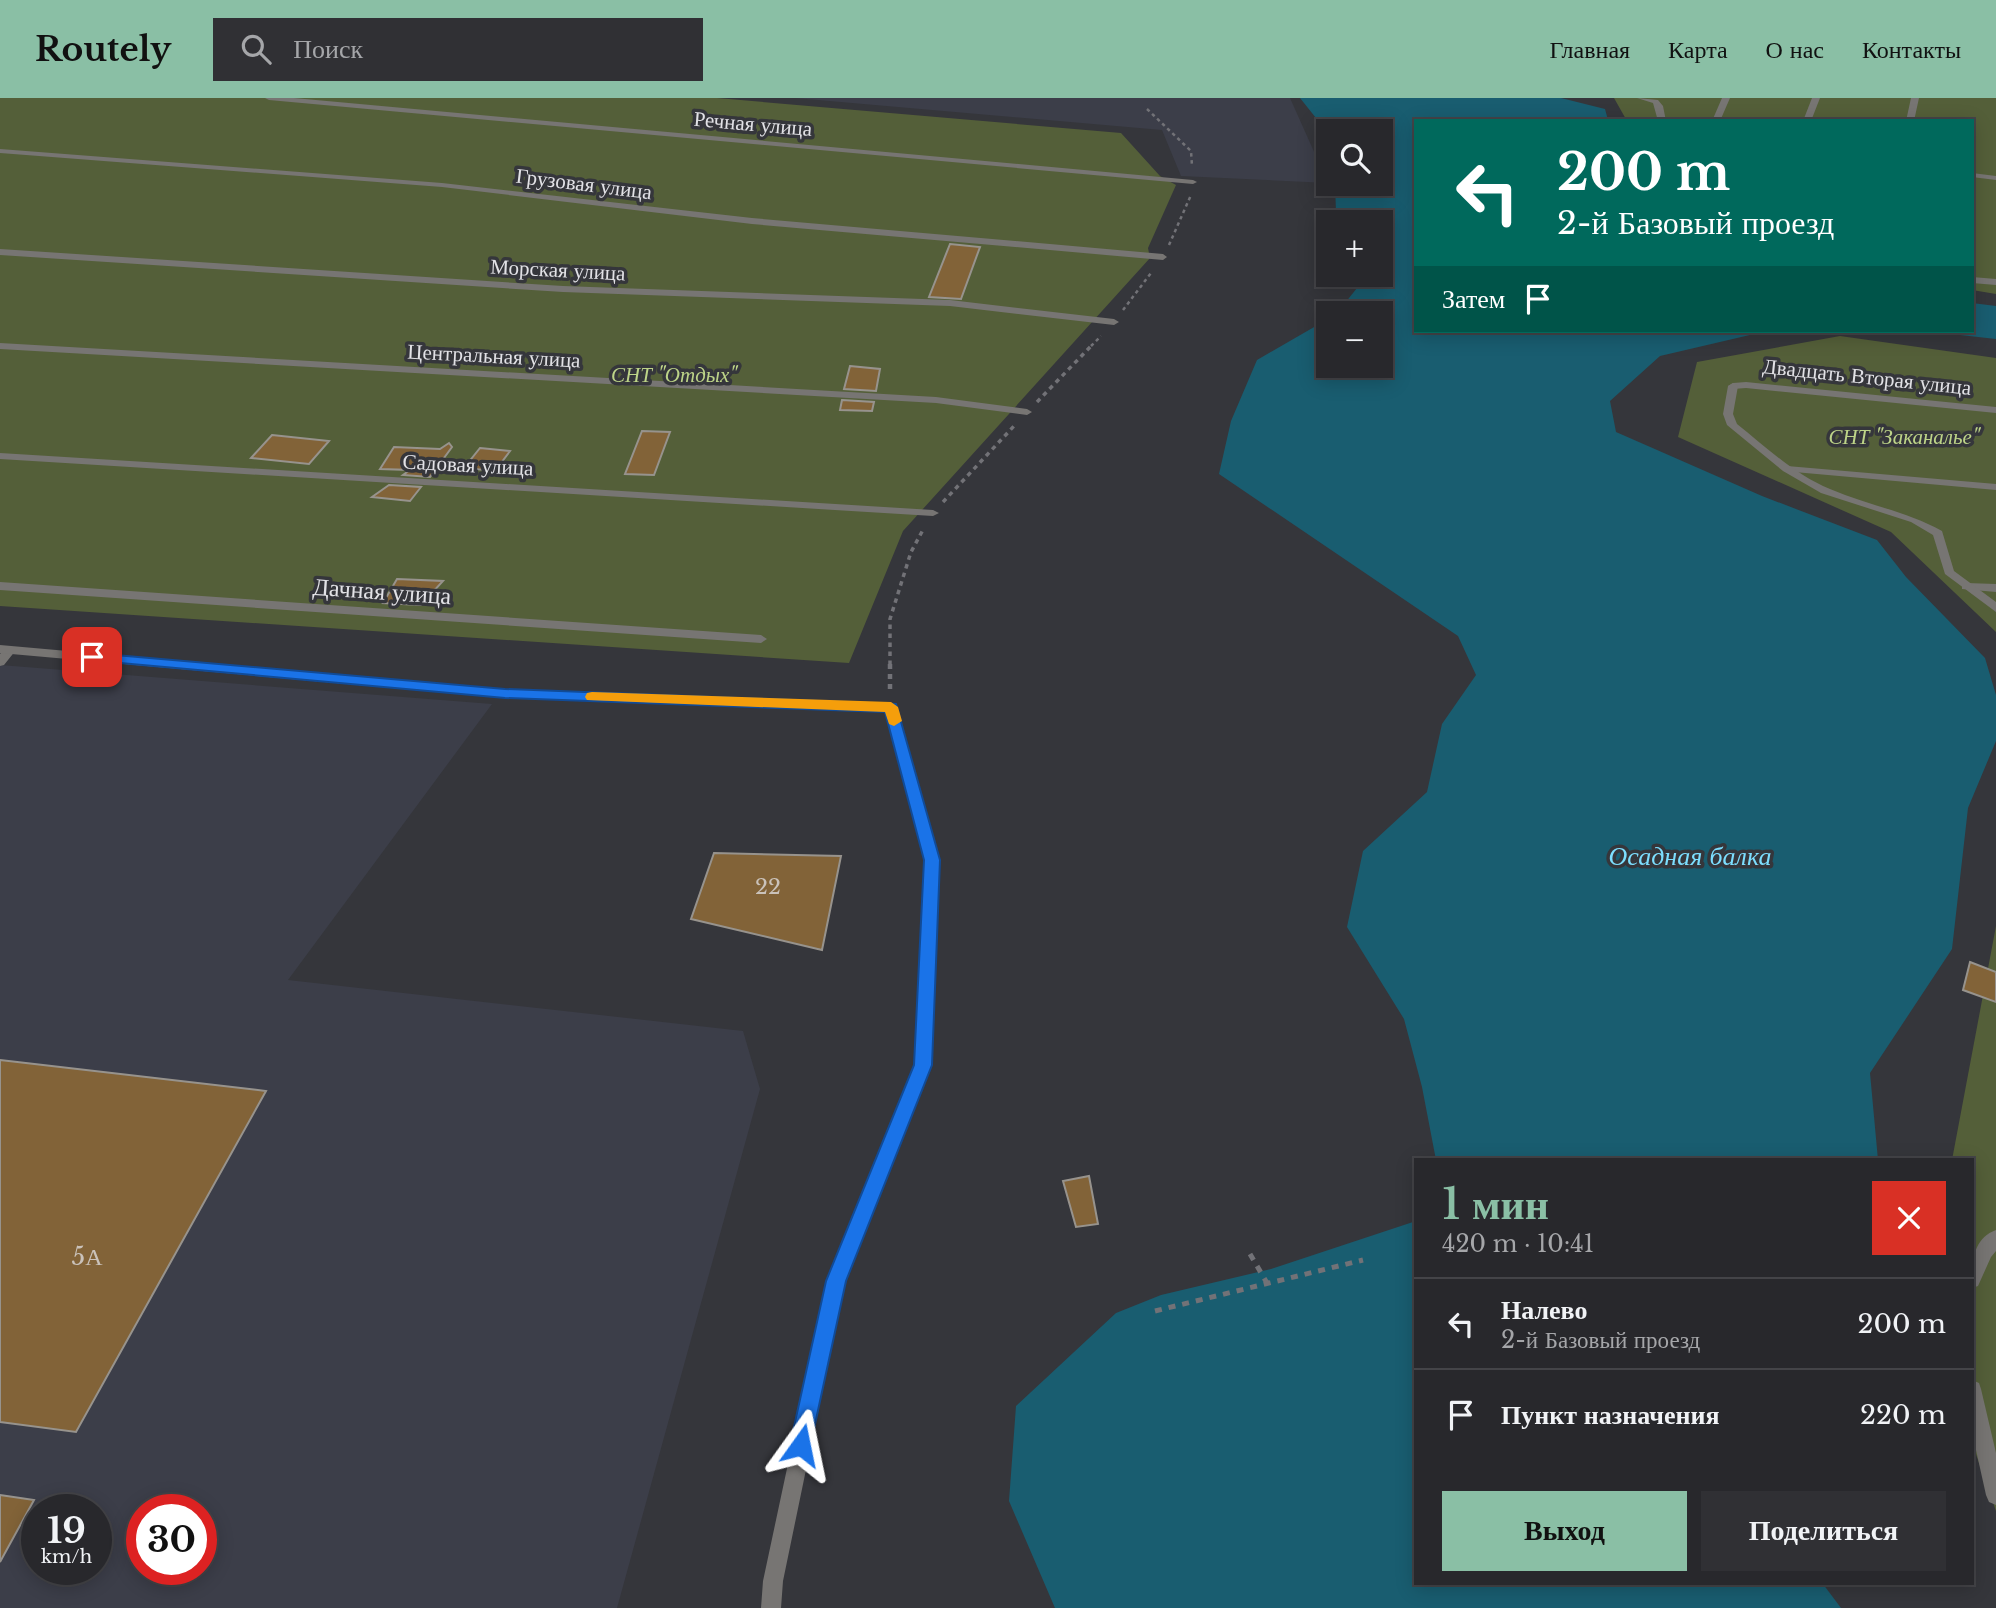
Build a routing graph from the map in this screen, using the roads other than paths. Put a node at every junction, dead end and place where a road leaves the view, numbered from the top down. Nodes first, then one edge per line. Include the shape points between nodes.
1 (269, 98) edge
2 (1641, 98) edge
3 (1726, 98) edge
4 (1816, 98) edge
5 (1915, 98) edge
6 (1662, 119) edge
7 (1717, 119) edge
8 (1808, 119) edge
9 (1910, 119) edge
10 (0, 151) edge
11 (1974, 175) edge
12 (1996, 178) edge
13 (1193, 182) dead end
14 (0, 252) edge
15 (1163, 257) dead end
16 (1974, 280) edge
17 (1996, 282) edge
18 (1114, 322) dead end
19 (0, 346) edge
20 (1996, 410) edge
21 (1027, 412) dead end
22 (0, 456) edge
23 (1787, 469) junction
24 (1996, 487) edge
25 (933, 513) dead end
26 (0, 586) edge
27 (1966, 587) junction
28 (1996, 588) edge
29 (1996, 608) edge
30 (761, 639) dead end
31 (3, 653) edge
32 (1996, 1238) edge
33 (1974, 1275) edge
34 (1974, 1399) edge
35 (1996, 1495) edge
36 (771, 1608) edge

1 - 13 street, Речная улица
2 - 6 street via 1657,100
3 - 7 street
4 - 8 street
5 - 9 street
10 - 15 street, Грузовая улица via 442,185 751,221
11 - 12 street
14 - 18 street, Морская улица via 563,289 950,303
16 - 17 street
19 - 21 street, Центральная улица via 936,400
20 - 23 street, Двадцать Вторая улица via 1734,386 1728,414 1732,425
22 - 25 street, Садовая улица
23 - 24 street
23 - 27 street via 1825,491 1915,520 1938,534 1950,572
26 - 30 street, Дачная улица
27 - 28 street
27 - 29 street
31 - 36 street via 505,694 891,707 932,860 923,1065 836,1281
32 - 33 street
34 - 35 street

